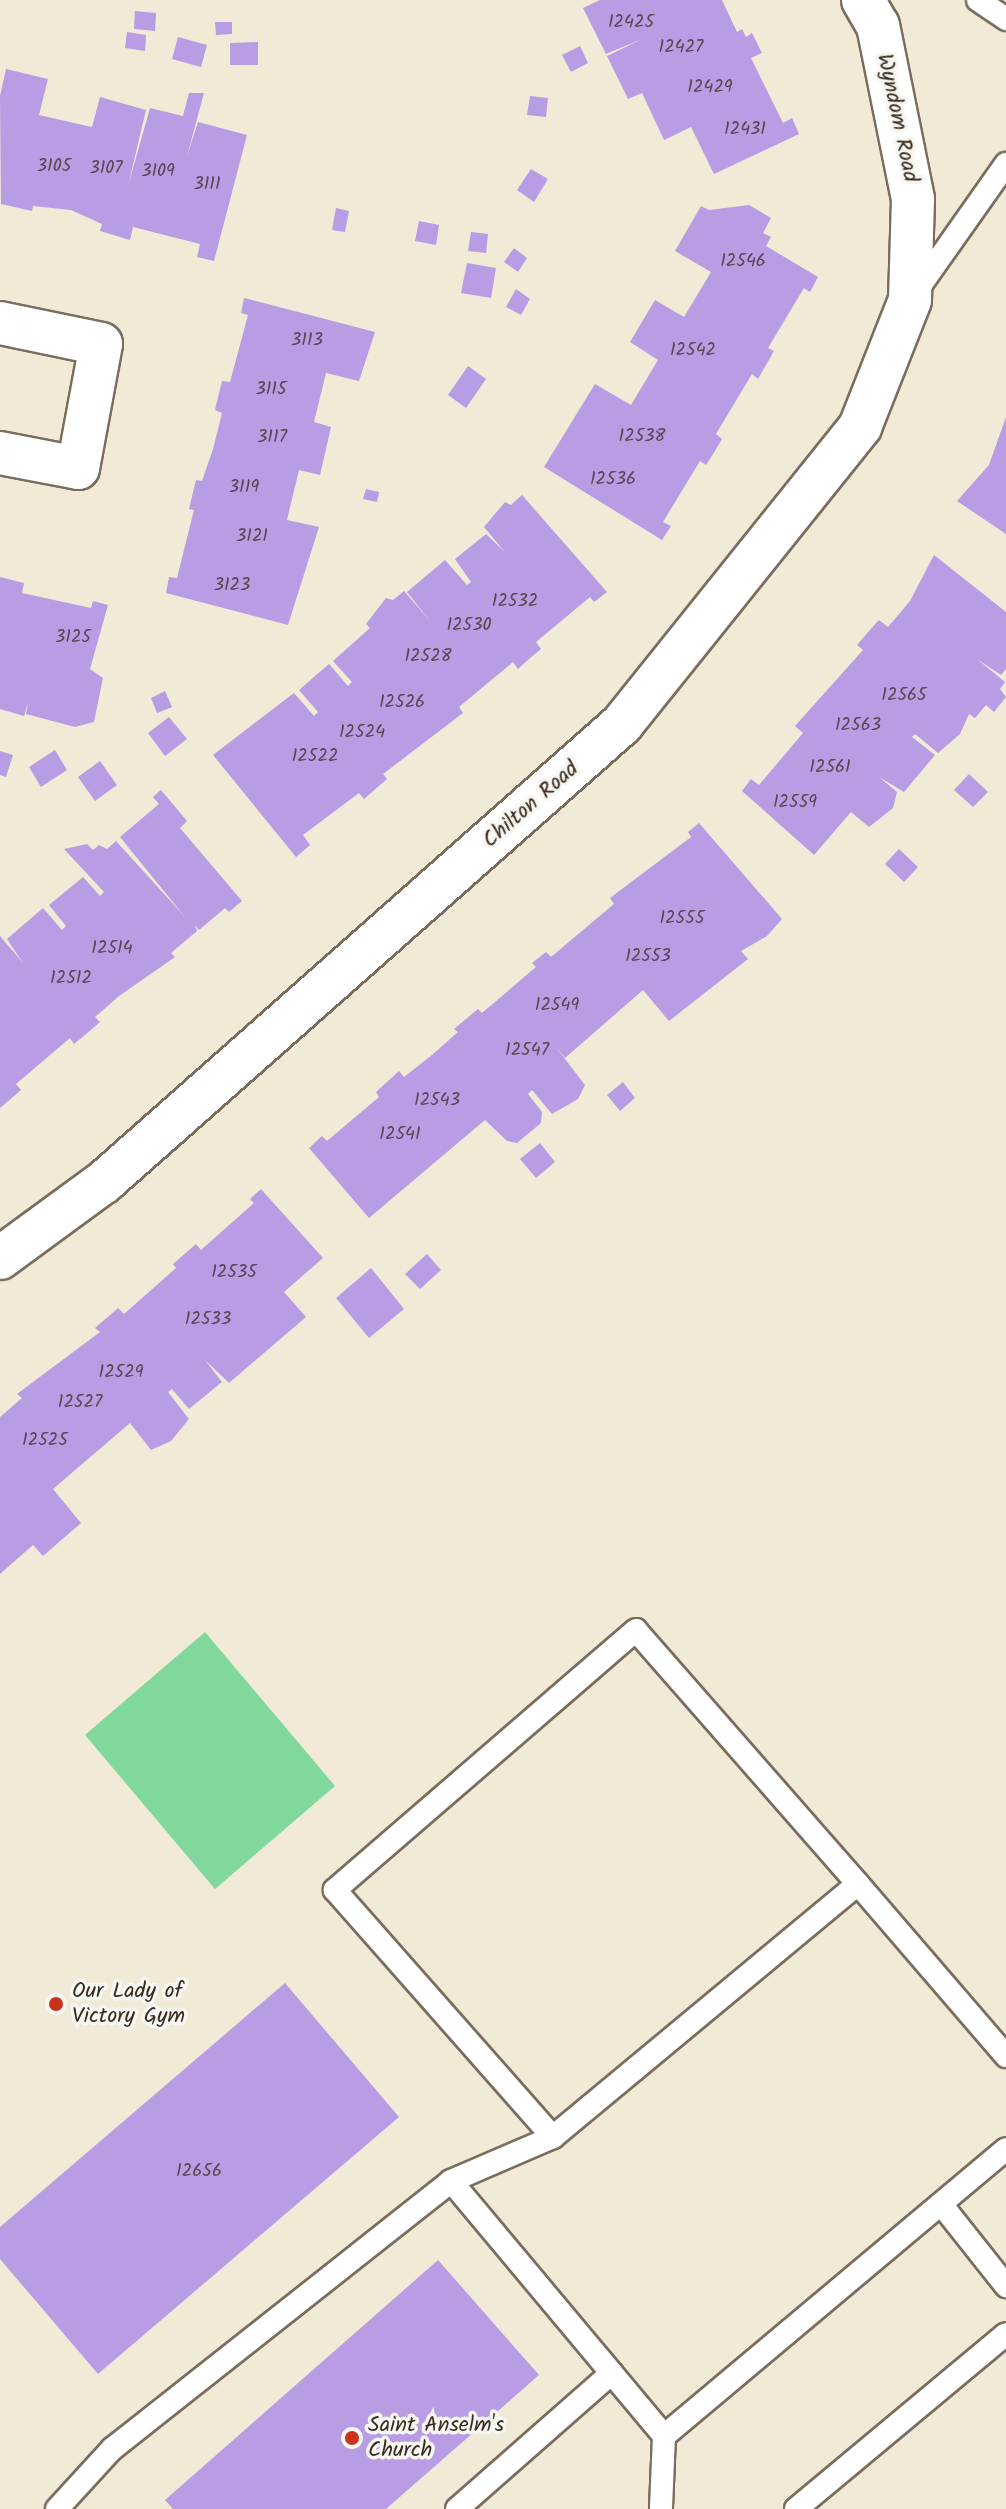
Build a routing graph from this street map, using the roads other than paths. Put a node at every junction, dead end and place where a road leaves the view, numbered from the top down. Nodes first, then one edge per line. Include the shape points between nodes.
1 (863, 0) edge
2 (978, 0) edge
3 (1006, 19) edge
4 (1006, 164) edge
5 (912, 241) joint
6 (910, 300) junction
7 (0, 323) edge
8 (0, 453) edge
9 (0, 1258) edge
10 (858, 1884) junction
11 (1006, 2056) edge
12 (553, 2137) junction
13 (1006, 2149) edge
14 (451, 2181) junction
15 (941, 2204) junction
16 (1006, 2286) edge
17 (1006, 2334) edge
18 (612, 2373) junction
19 (664, 2436) junction
20 (57, 2509) edge
21 (457, 2509) edge
22 (661, 2509) edge
23 (796, 2509) edge

1 - 5 street, Wyndom Road via 878,26 913,199
2 - 3 lane
4 - 6 lane
5 - 6 street, Chilton Road
6 - 9 street, Chilton Road via 860,427 622,724 104,1182
7 - 8 street via 101,344 78,468
10 - 11 lane
10 - 12 lane
10 - 12 lane via 636,1630 335,1890
12 - 14 lane
13 - 15 lane
14 - 18 lane
14 - 20 lane via 112,2449
15 - 16 lane
15 - 19 lane
17 - 23 lane
18 - 19 lane
18 - 21 lane
19 - 22 lane

